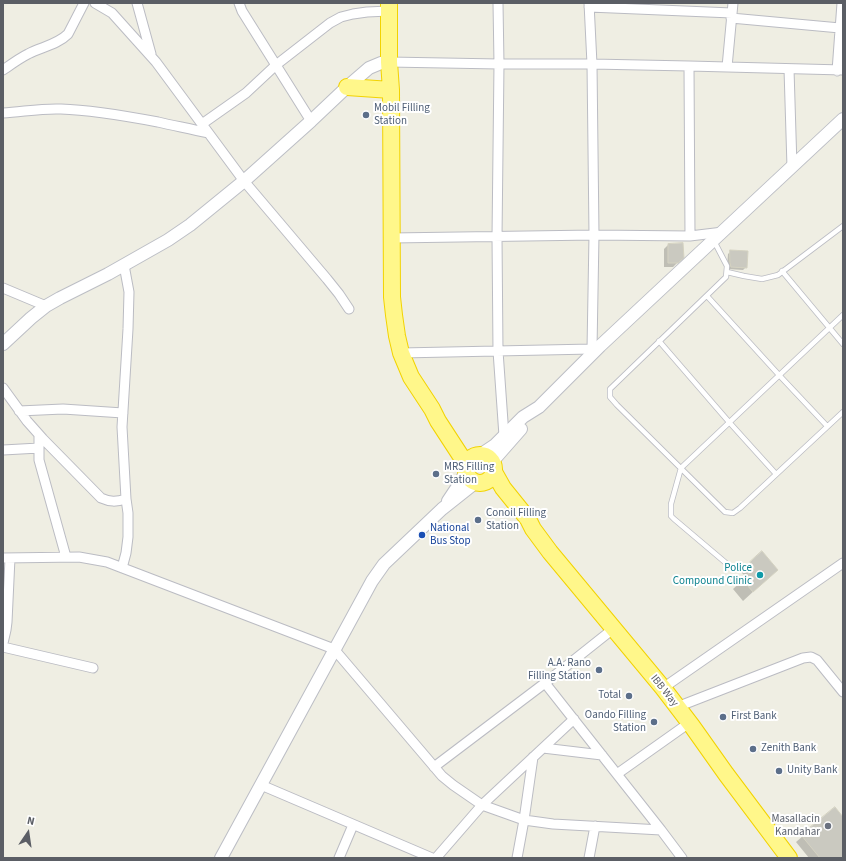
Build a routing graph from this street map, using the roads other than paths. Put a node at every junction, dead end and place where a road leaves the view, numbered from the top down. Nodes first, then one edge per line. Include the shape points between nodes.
1 (84, 3) edge
2 (95, 3) edge
3 (137, 3) edge
4 (239, 3) edge
5 (498, 3) edge
6 (733, 3) edge
7 (842, 3) edge
8 (589, 5) edge
9 (389, 7) edge
10 (732, 15) junction
11 (841, 31) edge
12 (151, 56) junction
13 (389, 62) junction
14 (499, 64) junction
15 (592, 64) junction
16 (276, 65) junction
17 (688, 66) junction
18 (727, 67) junction
19 (789, 69) junction
20 (3, 70) edge
21 (840, 70) edge
22 (347, 87) junction
23 (391, 90) junction
24 (3, 113) edge
25 (843, 119) edge
26 (311, 121) junction
27 (202, 124) junction
28 (208, 133) junction
29 (792, 167) junction
30 (244, 181) junction
31 (843, 226) edge
32 (722, 232) junction
33 (594, 235) junction
34 (690, 236) junction
35 (497, 237) junction
36 (392, 238) junction
37 (714, 241) junction
38 (124, 265) junction
39 (727, 272) junction
40 (782, 272) junction
41 (3, 288) edge
42 (707, 296) junction
43 (46, 306) junction
44 (349, 309) dead end
45 (843, 315) edge
46 (829, 328) junction
47 (659, 341) junction
48 (3, 344) edge
49 (843, 344) edge
50 (596, 348) junction
51 (498, 350) junction
52 (401, 353) junction
53 (779, 375) junction
54 (3, 388) edge
55 (539, 406) junction
56 (19, 411) junction
57 (843, 412) edge
58 (123, 413) junction
59 (729, 422) junction
60 (827, 426) junction
61 (39, 435) junction
62 (504, 436) junction
63 (39, 448) junction
64 (3, 450) edge
65 (479, 468) junction
66 (681, 468) junction
67 (776, 474) junction
68 (126, 499) junction
69 (66, 557) junction
70 (6, 558) edge
71 (726, 563) dead end
72 (843, 563) edge
73 (122, 568) junction
74 (613, 629) junction
75 (3, 643) edge
76 (3, 646) edge
77 (334, 649) junction
78 (93, 668) dead end
79 (545, 683) junction
80 (663, 688) junction
81 (843, 692) edge
82 (677, 707) junction
83 (574, 719) junction
84 (690, 723) junction
85 (544, 748) junction
86 (602, 755) junction
87 (533, 757) junction
88 (434, 767) junction
89 (617, 774) junction
90 (261, 785) junction
91 (482, 805) junction
92 (524, 820) junction
93 (353, 825) junction
94 (595, 826) junction
95 (661, 830) junction
96 (418, 855) edge
97 (221, 858) edge
98 (339, 858) edge
99 (432, 858) edge
100 (436, 858) edge
101 (517, 858) edge
102 (589, 858) edge
103 (682, 858) edge
104 (789, 858) edge

1 - 20 street via 65,37 28,54
2 - 12 street via 112,13
3 - 12 street
4 - 16 street
5 - 14 street
6 - 10 street
7 - 11 street
8 - 10 street
8 - 15 street
9 - 13 highway, IBB Way
9 - 16 street via 341,17
10 - 11 street
10 - 18 street
11 - 21 street
12 - 27 street
13 - 14 street
13 - 22 street via 369,68
13 - 23 highway, IBB Way
14 - 15 street
14 - 35 street
15 - 17 street
15 - 33 street
16 - 26 street
16 - 27 street via 246,92
17 - 18 street
17 - 34 street
18 - 19 street
19 - 21 street
19 - 29 street
22 - 23 highway
22 - 26 street
23 - 36 highway, IBB Way
24 - 28 street via 60,109 95,112 131,116
25 - 29 street
26 - 30 street
27 - 28 street
28 - 30 street
29 - 32 street
30 - 38 street via 190,225
30 - 44 street via 327,279
31 - 40 lane
32 - 34 street
32 - 37 street
33 - 34 street
33 - 35 street
33 - 50 street
35 - 36 street
35 - 51 street
36 - 52 highway, IBB Way via 392,297
37 - 39 lane via 727,266
37 - 50 street
38 - 43 street
38 - 58 street via 129,292
39 - 40 lane via 762,279
39 - 42 lane via 726,277
40 - 46 lane
41 - 43 street
42 - 47 lane
42 - 53 lane
43 - 48 street
45 - 46 lane
46 - 49 lane
46 - 53 lane
47 - 59 lane
47 - 66 lane via 610,389 610,397
50 - 51 street
50 - 55 street
51 - 52 street
51 - 62 street
52 - 65 highway, IBB Way via 411,377 438,421
53 - 59 lane
53 - 60 lane
54 - 56 street
55 - 62 street via 523,417
55 - 65 street via 529,421
56 - 58 street via 63,409
56 - 61 street
57 - 60 lane
58 - 68 street
59 - 66 lane
59 - 67 lane
60 - 67 lane
61 - 63 street
61 - 68 street via 101,498 109,502
62 - 65 street
63 - 64 street
63 - 69 street via 39,460
65 - 74 highway, IBB Way via 490,488 533,529
65 - 77 street via 460,483 442,509 384,564
66 - 67 lane via 725,512 733,513
66 - 71 lane via 671,504 671,516
68 - 73 street via 128,537
69 - 70 street
69 - 73 street via 79,556
70 - 75 street via 6,630
72 - 80 street
73 - 77 street
74 - 79 street
74 - 80 highway, IBB Way
76 - 78 street
77 - 88 street
77 - 90 street
79 - 83 street
79 - 88 street
80 - 82 highway, IBB Way
81 - 82 street via 817,660 811,657
82 - 84 highway, IBB Way
83 - 85 street
83 - 86 street
84 - 89 street
84 - 104 highway, IBB Way
85 - 86 street
85 - 87 street
86 - 89 street
87 - 91 street
87 - 92 street
88 - 91 street via 452,785
89 - 95 street
90 - 93 street
90 - 97 street
91 - 92 street
91 - 100 street
92 - 94 street
92 - 101 street
93 - 96 street
93 - 98 street
94 - 95 street
94 - 102 street
95 - 103 street
96 - 99 street

